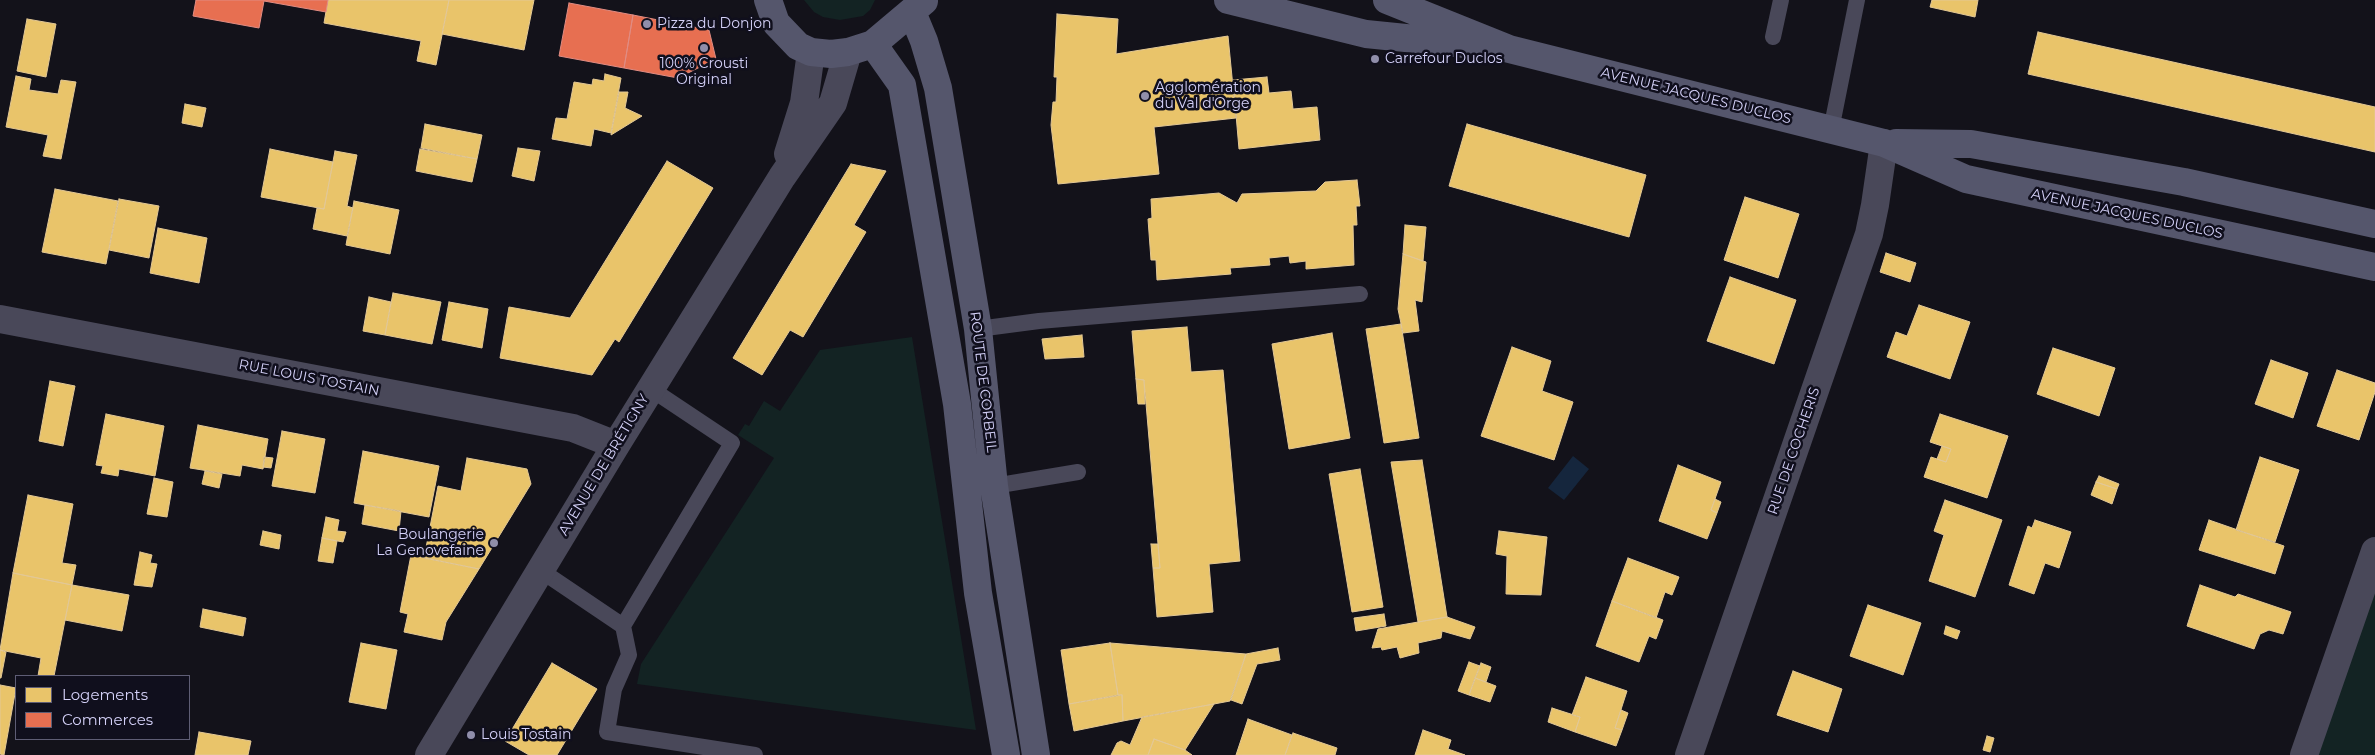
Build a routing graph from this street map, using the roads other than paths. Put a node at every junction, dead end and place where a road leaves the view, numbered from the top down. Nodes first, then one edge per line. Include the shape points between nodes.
1 (768, 0) edge
2 (1228, 0) edge
3 (1388, 0) edge
4 (1781, 0) edge
5 (1857, 0) edge
6 (918, 6) edge
7 (1773, 37) dead end
8 (860, 48) junction
9 (1509, 49) junction
10 (811, 52) junction
11 (1831, 130) junction
12 (1884, 143) junction
13 (782, 177) junction
14 (2375, 224) edge
15 (2375, 266) edge
16 (1360, 294) dead end
17 (0, 319) edge
18 (978, 329) junction
19 (651, 389) junction
20 (616, 445) junction
21 (1078, 472) dead end
22 (994, 486) junction
23 (2375, 551) edge
24 (540, 570) junction
25 (623, 626) junction
26 (430, 755) edge
27 (755, 755) edge
28 (1006, 755) edge
29 (1036, 755) edge
30 (1689, 755) edge
31 (2304, 755) edge

1 - 10 main road via 776,22 787,36
2 - 9 main road, AVENUE JACQUES DUCLOS via 1366,34
3 - 9 main road, AVENUE JACQUES DUCLOS
4 - 7 lane
5 - 11 lane
6 - 8 main road
6 - 18 main road, ROUTE DE CORBEIL via 938,88
8 - 10 main road
8 - 13 street, AVENUE DE BRÉTIGNY via 834,104
8 - 28 main road, ROUTE DE CORBEIL via 902,85 957,404 978,593
9 - 11 main road, AVENUE JACQUES DUCLOS
10 - 13 street, AVENUE DE BRÉTIGNY via 804,104
11 - 12 main road, AVENUE JACQUES DUCLOS
12 - 14 main road, AVENUE JACQUES DUCLOS via 1971,144 2184,182
12 - 15 main road, AVENUE JACQUES DUCLOS via 1966,179
12 - 30 street, RUE DE COCHERIS via 1869,234
13 - 19 street, AVENUE DE BRÉTIGNY
16 - 18 lane
17 - 20 street, RUE LOUIS TOSTAIN via 573,428
18 - 22 main road, ROUTE DE CORBEIL
19 - 20 street, AVENUE DE BRÉTIGNY
19 - 25 lane via 732,443
20 - 24 street, AVENUE DE BRÉTIGNY
21 - 22 lane
22 - 29 main road, ROUTE DE CORBEIL
23 - 31 street
24 - 25 lane
24 - 26 street, AVENUE DE BRÉTIGNY
25 - 27 lane via 629,655 614,690 607,732

